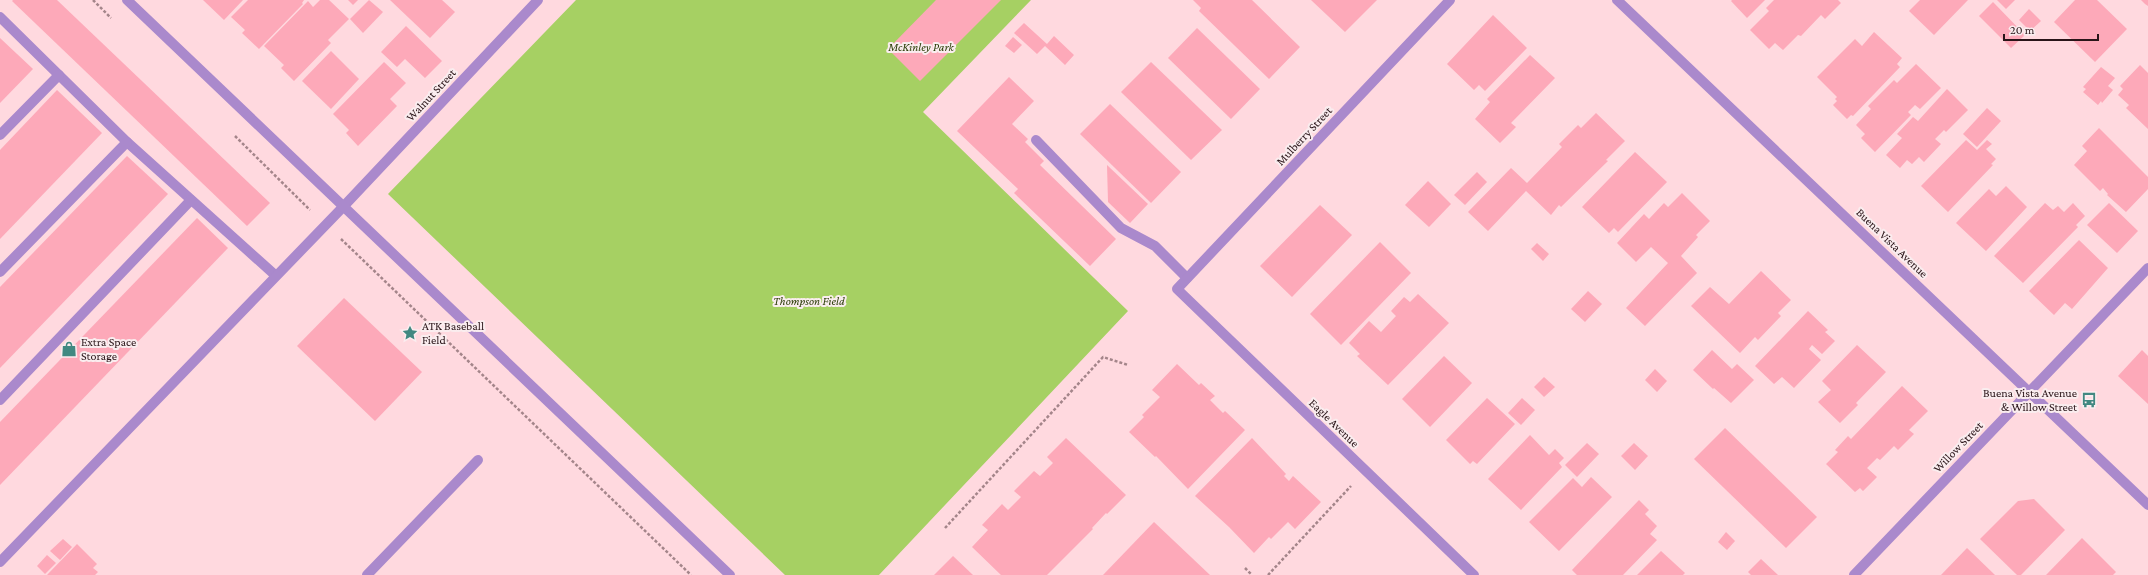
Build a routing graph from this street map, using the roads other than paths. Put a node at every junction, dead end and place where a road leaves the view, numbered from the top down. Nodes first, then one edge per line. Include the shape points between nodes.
1 (128, 0) edge
2 (538, 0) edge
3 (1450, 0) edge
4 (1617, 0) edge
5 (0, 17) edge
6 (59, 75) junction
7 (0, 135) edge
8 (1036, 140) dead end
9 (127, 142) junction
10 (191, 200) junction
11 (343, 207) junction
12 (2148, 268) edge
13 (0, 272) edge
14 (275, 275) junction
15 (1187, 278) junction
16 (1177, 289) joint
17 (2029, 392) junction
18 (0, 400) edge
19 (478, 460) dead end
20 (2148, 505) edge
21 (0, 562) edge
22 (367, 575) edge
23 (730, 575) edge
24 (1474, 575) edge
25 (1854, 575) edge

1 - 11 street
2 - 11 street, Walnut Street
3 - 15 street, Mulberry Street
4 - 17 street, Buena Vista Avenue
5 - 6 street
6 - 7 street
6 - 9 street
8 - 15 street via 1121,228 1156,246
9 - 10 street
9 - 13 street
10 - 14 street
10 - 18 street
11 - 14 street, Walnut Street
11 - 23 street
12 - 17 street, Willow Street
14 - 21 street, Walnut Street
15 - 16 street, Mulberry Street
16 - 24 street, Eagle Avenue
17 - 20 street, Buena Vista Avenue
17 - 25 street, Willow Street
19 - 22 street

